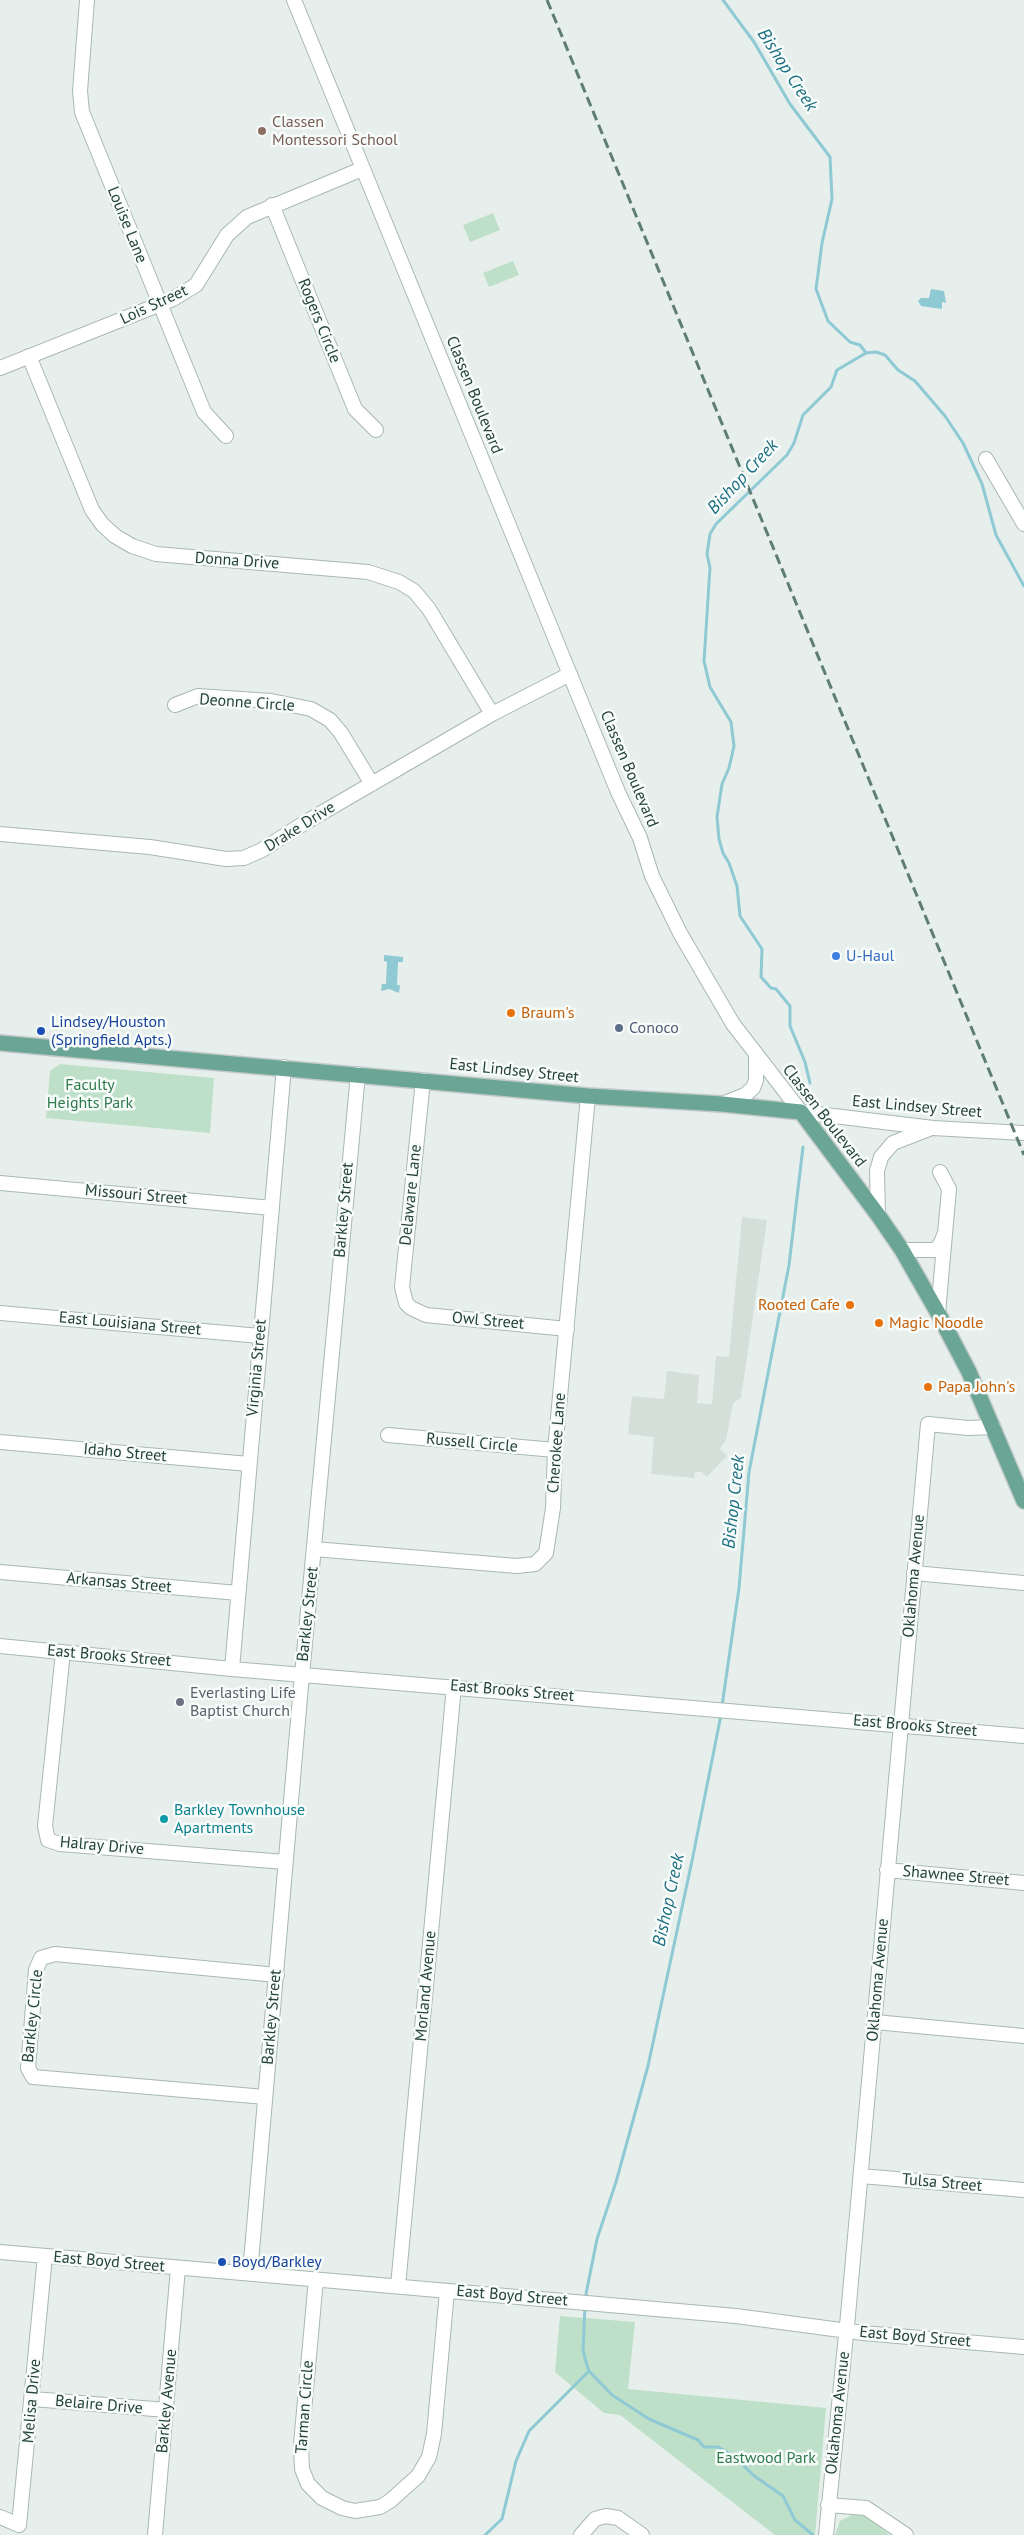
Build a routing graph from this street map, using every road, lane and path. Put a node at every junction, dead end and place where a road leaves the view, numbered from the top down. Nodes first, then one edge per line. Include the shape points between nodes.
1 (87, 0) edge
2 (294, 0) edge
3 (362, 169) junction
4 (272, 205) junction
5 (159, 305) junction
6 (30, 356) junction
7 (0, 368) edge
8 (376, 430) dead end
9 (226, 436) dead end
10 (986, 459) dead end
11 (1024, 524) edge
12 (570, 674) junction
13 (175, 705) dead end
14 (492, 714) junction
15 (372, 784) junction
16 (0, 834) edge
17 (0, 1043) edge
18 (756, 1056) junction
19 (284, 1067) junction
20 (358, 1074) junction
21 (423, 1080) junction
22 (588, 1096) junction
23 (722, 1104) junction
24 (801, 1112) junction
25 (933, 1128) junction
26 (1024, 1133) edge
27 (940, 1172) dead end
28 (0, 1183) edge
29 (272, 1208) junction
30 (878, 1215) junction
31 (946, 1233) junction
32 (902, 1250) junction
33 (411, 1308) joint
34 (0, 1313) edge
35 (938, 1313) junction
36 (567, 1329) junction
37 (260, 1336) junction
38 (993, 1427) junction
39 (388, 1436) dead end
40 (0, 1442) edge
41 (556, 1450) junction
42 (249, 1464) junction
43 (1024, 1501) edge
44 (314, 1549) junction
45 (0, 1572) edge
46 (914, 1574) junction
47 (1024, 1583) edge
48 (238, 1594) junction
49 (0, 1646) edge
50 (63, 1652) junction
51 (232, 1669) junction
52 (302, 1674) junction
53 (454, 1686) junction
54 (902, 1725) junction
55 (1024, 1736) edge
56 (285, 1862) junction
57 (887, 1870) junction
58 (1024, 1882) edge
59 (276, 1976) junction
60 (875, 2022) junction
61 (1024, 2036) edge
62 (265, 2097) junction
63 (861, 2176) junction
64 (1024, 2190) edge
65 (0, 2252) edge
66 (45, 2256) junction
67 (178, 2268) junction
68 (250, 2273) junction
69 (316, 2279) junction
70 (398, 2286) junction
71 (447, 2291) junction
72 (846, 2331) junction
73 (1024, 2347) edge
74 (33, 2399) junction
75 (166, 2410) junction
76 (828, 2505) junction
77 (0, 2517) edge
78 (826, 2532) edge
79 (155, 2535) edge
80 (581, 2535) edge
81 (642, 2535) edge
82 (906, 2535) edge

1 - 5 street, Louise Lane via 80,91 82,112
2 - 3 street, Classen Boulevard
3 - 4 street, Lois Street
3 - 12 street, Classen Boulevard
4 - 5 street, Lois Street via 254,212 233,227 196,285
4 - 8 street, Rogers Circle via 355,409
5 - 6 street, Lois Street
5 - 9 street, Louise Lane via 204,412
6 - 7 street, Lois Street
6 - 14 street, Donna Drive via 84,494 109,532 132,546 156,554 360,571 381,574 399,582 414,591 429,609
10 - 11 street
12 - 14 street, Drake Drive
12 - 18 street, Classen Boulevard via 664,901 721,1006
13 - 15 street, Deonne Circle via 198,696 312,709 330,720 341,733
14 - 15 street, Drake Drive
15 - 16 street, Drake Drive via 244,858 226,859 150,846
17 - 19 main road, East Lindsey Street
18 - 23 street via 753,1088 745,1095
18 - 24 street, Classen Boulevard
19 - 20 main road, East Lindsey Street
19 - 29 street, Virginia Street
20 - 21 main road, East Lindsey Street
20 - 44 street, Barkley Street
21 - 22 main road, East Lindsey Street
21 - 33 street, Delaware Lane via 402,1287 406,1303
22 - 23 main road, East Lindsey Street
22 - 36 street, Cherokee Lane
23 - 24 main road, East Lindsey Street
24 - 25 street, East Lindsey Street
24 - 30 main road, Classen Boulevard
25 - 26 street, East Lindsey Street
25 - 30 street via 892,1143 881,1157 877,1171
27 - 31 street via 949,1189
28 - 29 street, Missouri Street
29 - 37 street, Virginia Street
30 - 32 main road, Classen Boulevard
31 - 32 street via 934,1250
31 - 35 street
32 - 35 main road, Classen Boulevard
33 - 36 street, Owl Street via 426,1315
34 - 37 street, East Louisiana Street
35 - 38 main road, Classen Boulevard
36 - 41 street, Cherokee Lane
37 - 42 street, Virginia Street
38 - 43 main road, Classen Boulevard
38 - 46 street, Oklahoma Avenue via 928,1424
39 - 41 street, Russell Circle
40 - 42 street, Idaho Street
41 - 44 street, Cherokee Lane via 548,1543 546,1552 535,1564 516,1566
42 - 48 street, Virginia Street
44 - 52 street, Barkley Street
45 - 48 street, Arkansas Street
46 - 47 street
46 - 54 street, Oklahoma Avenue
48 - 51 street, Virginia Street
49 - 50 street, East Brooks Street
50 - 51 street, East Brooks Street
50 - 56 street, Halray Drive via 45,1826 48,1840 60,1844
51 - 52 street, East Brooks Street
52 - 53 street, East Brooks Street
52 - 56 street, Barkley Street
53 - 54 street, East Brooks Street
53 - 70 street, Morland Avenue
54 - 55 street, East Brooks Street
54 - 57 street, Oklahoma Avenue
56 - 59 street, Barkley Street
57 - 58 street, Shawnee Street
57 - 60 street, Oklahoma Avenue
59 - 62 street, Barkley Street
59 - 62 street, Barkley Circle via 56,1954 41,1958 36,1970 28,2068 33,2077
60 - 61 street
60 - 63 street, Oklahoma Avenue
62 - 68 street, Barkley Street
63 - 64 street, Tulsa Street
63 - 72 street, Oklahoma Avenue
65 - 66 street, East Boyd Street
66 - 67 street, East Boyd Street
66 - 74 street, Melisa Drive
67 - 68 street, East Boyd Street
67 - 75 street, Barkley Avenue
68 - 69 street, East Boyd Street
69 - 70 street, East Boyd Street
69 - 71 street, Tarman Circle via 300,2444 302,2469 308,2484 322,2498 354,2511 380,2507 390,2501 418,2476 429,2457
70 - 71 street, East Boyd Street
71 - 72 street, East Boyd Street via 736,2316
72 - 73 street, East Boyd Street
72 - 76 street, Oklahoma Avenue
74 - 75 street, Belaire Drive
74 - 77 street, Melisa Drive via 19,2525
75 - 79 street, Barkley Avenue
76 - 78 street, Oklahoma Avenue
76 - 82 street via 866,2508
80 - 81 street via 595,2519 606,2516 618,2518

